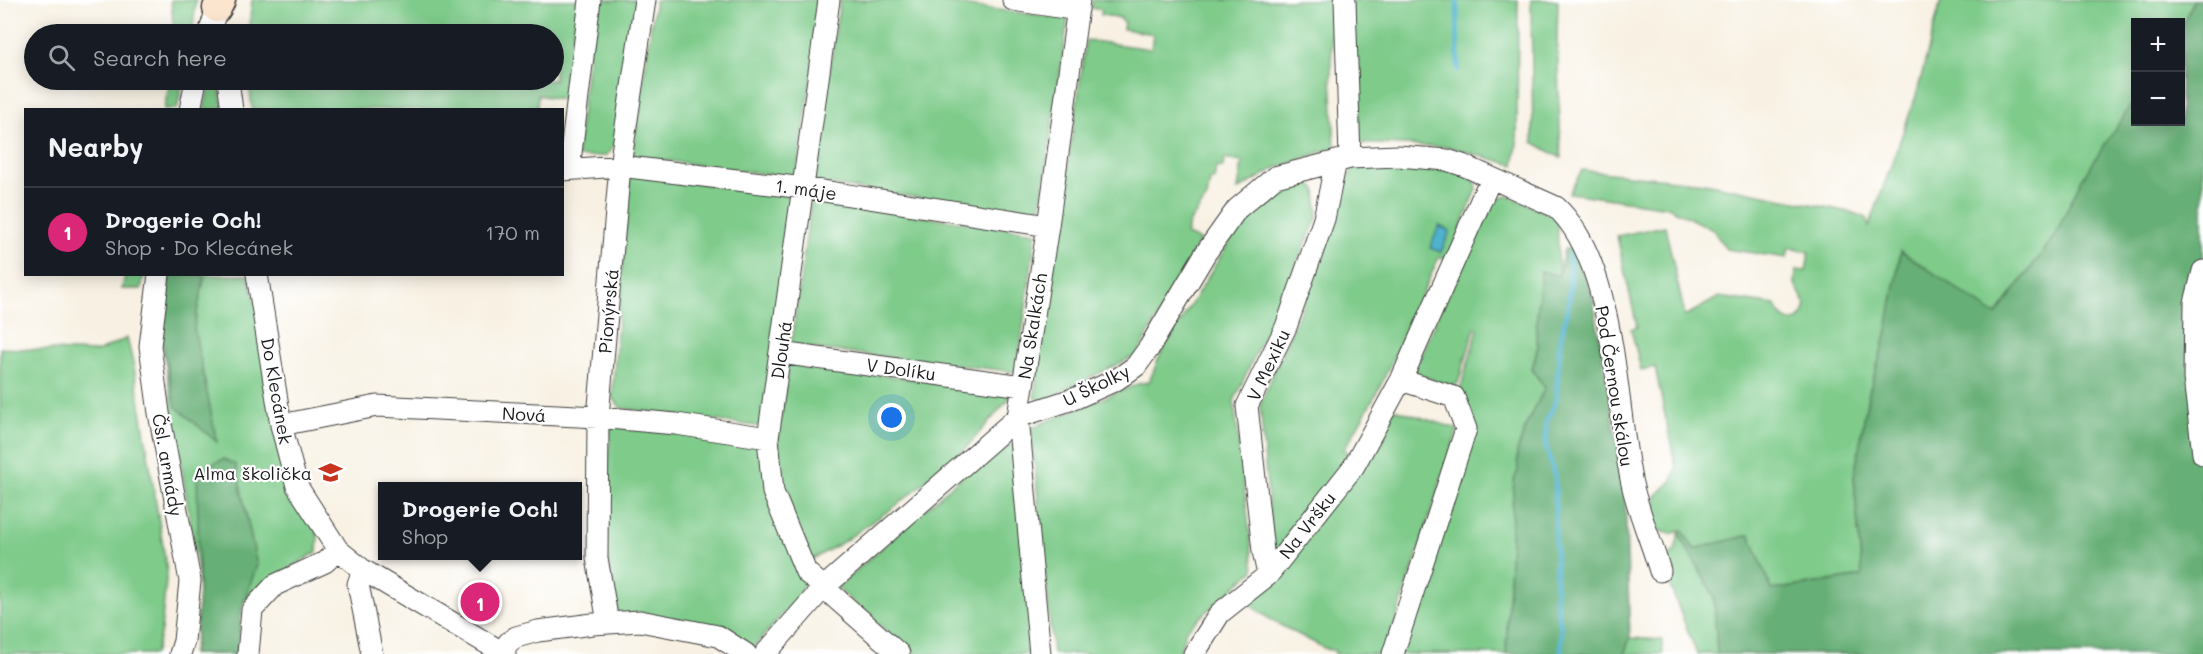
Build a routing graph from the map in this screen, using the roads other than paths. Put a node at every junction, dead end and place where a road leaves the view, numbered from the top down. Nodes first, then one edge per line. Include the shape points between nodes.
1 (590, 0) edge
2 (645, 0) edge
3 (829, 0) edge
4 (1013, 0) edge
5 (1345, 0) edge
6 (1078, 5) edge
7 (194, 90) edge
8 (229, 90) edge
9 (190, 108) edge
10 (232, 108) edge
11 (1343, 160) junction
12 (620, 166) junction
13 (566, 170) edge
14 (1491, 178) junction
15 (804, 188) junction
16 (1048, 226) junction
17 (2203, 271) edge
18 (159, 276) edge
19 (257, 276) edge
20 (2199, 304) edge
21 (780, 353) junction
22 (1401, 380) junction
23 (1023, 386) junction
24 (598, 417) junction
25 (1018, 417) junction
26 (281, 425) junction
27 (768, 438) junction
28 (2203, 454) edge
29 (338, 550) junction
30 (363, 570) junction
31 (1659, 571) dead end
32 (1268, 575) junction
33 (823, 588) junction
34 (608, 623) junction
35 (504, 653) edge
36 (180, 654) edge
37 (248, 654) edge
38 (372, 654) edge
39 (746, 654) edge
40 (765, 654) edge
41 (899, 654) edge
42 (1040, 654) edge
43 (1194, 654) edge
44 (1393, 654) edge

1 - 13 street
2 - 12 street, Pionýrská
3 - 15 street, Dlouhá
4 - 6 street
5 - 11 street, V Mexiku
6 - 16 street, Na Skalkách
7 - 9 street
8 - 10 street
11 - 14 street, U Školky via 1398,156 1447,160
11 - 25 street, U Školky via 1275,177 1237,209 1136,366 1076,398
11 - 32 street, V Mexiku via 1290,316 1247,406
12 - 13 street, 1. máje
12 - 15 street, 1. máje
12 - 24 street, Pionýrská
14 - 22 street, Na Vršku
14 - 31 street, Pod Černou skálou via 1556,207 1578,233 1604,308 1632,482
15 - 16 street, 1. máje
15 - 21 street, Dlouhá
16 - 23 street, Na Skalkách
17 - 20 street
18 - 36 street, Čsl. armády via 150,346 190,581
19 - 26 street, Do Klecánek
20 - 28 street via 2194,378
21 - 23 street, V Dolíku
21 - 27 street, Dlouhá
22 - 32 street, Na Vršku via 1353,466
22 - 44 street via 1454,397 1466,429
23 - 25 street, Na Skalkách
24 - 26 street, Nová via 377,406
24 - 27 street, Nová
24 - 34 street, Pionýrská via 597,558
25 - 33 street, U Školky
25 - 42 street, Na Skalkách
26 - 29 street, Do Klecánek via 297,486
27 - 33 street, Dlouhá via 773,492 806,572
29 - 30 street, Do Klecánek
29 - 37 street via 325,562 275,585 252,610
30 - 35 street, Do Klecánek
30 - 38 street via 358,584
32 - 43 street, Na Vršku via 1220,613
33 - 40 street, U Školky
33 - 41 street, Dlouhá
34 - 35 street via 538,631 508,642
34 - 39 street via 640,621 718,636

